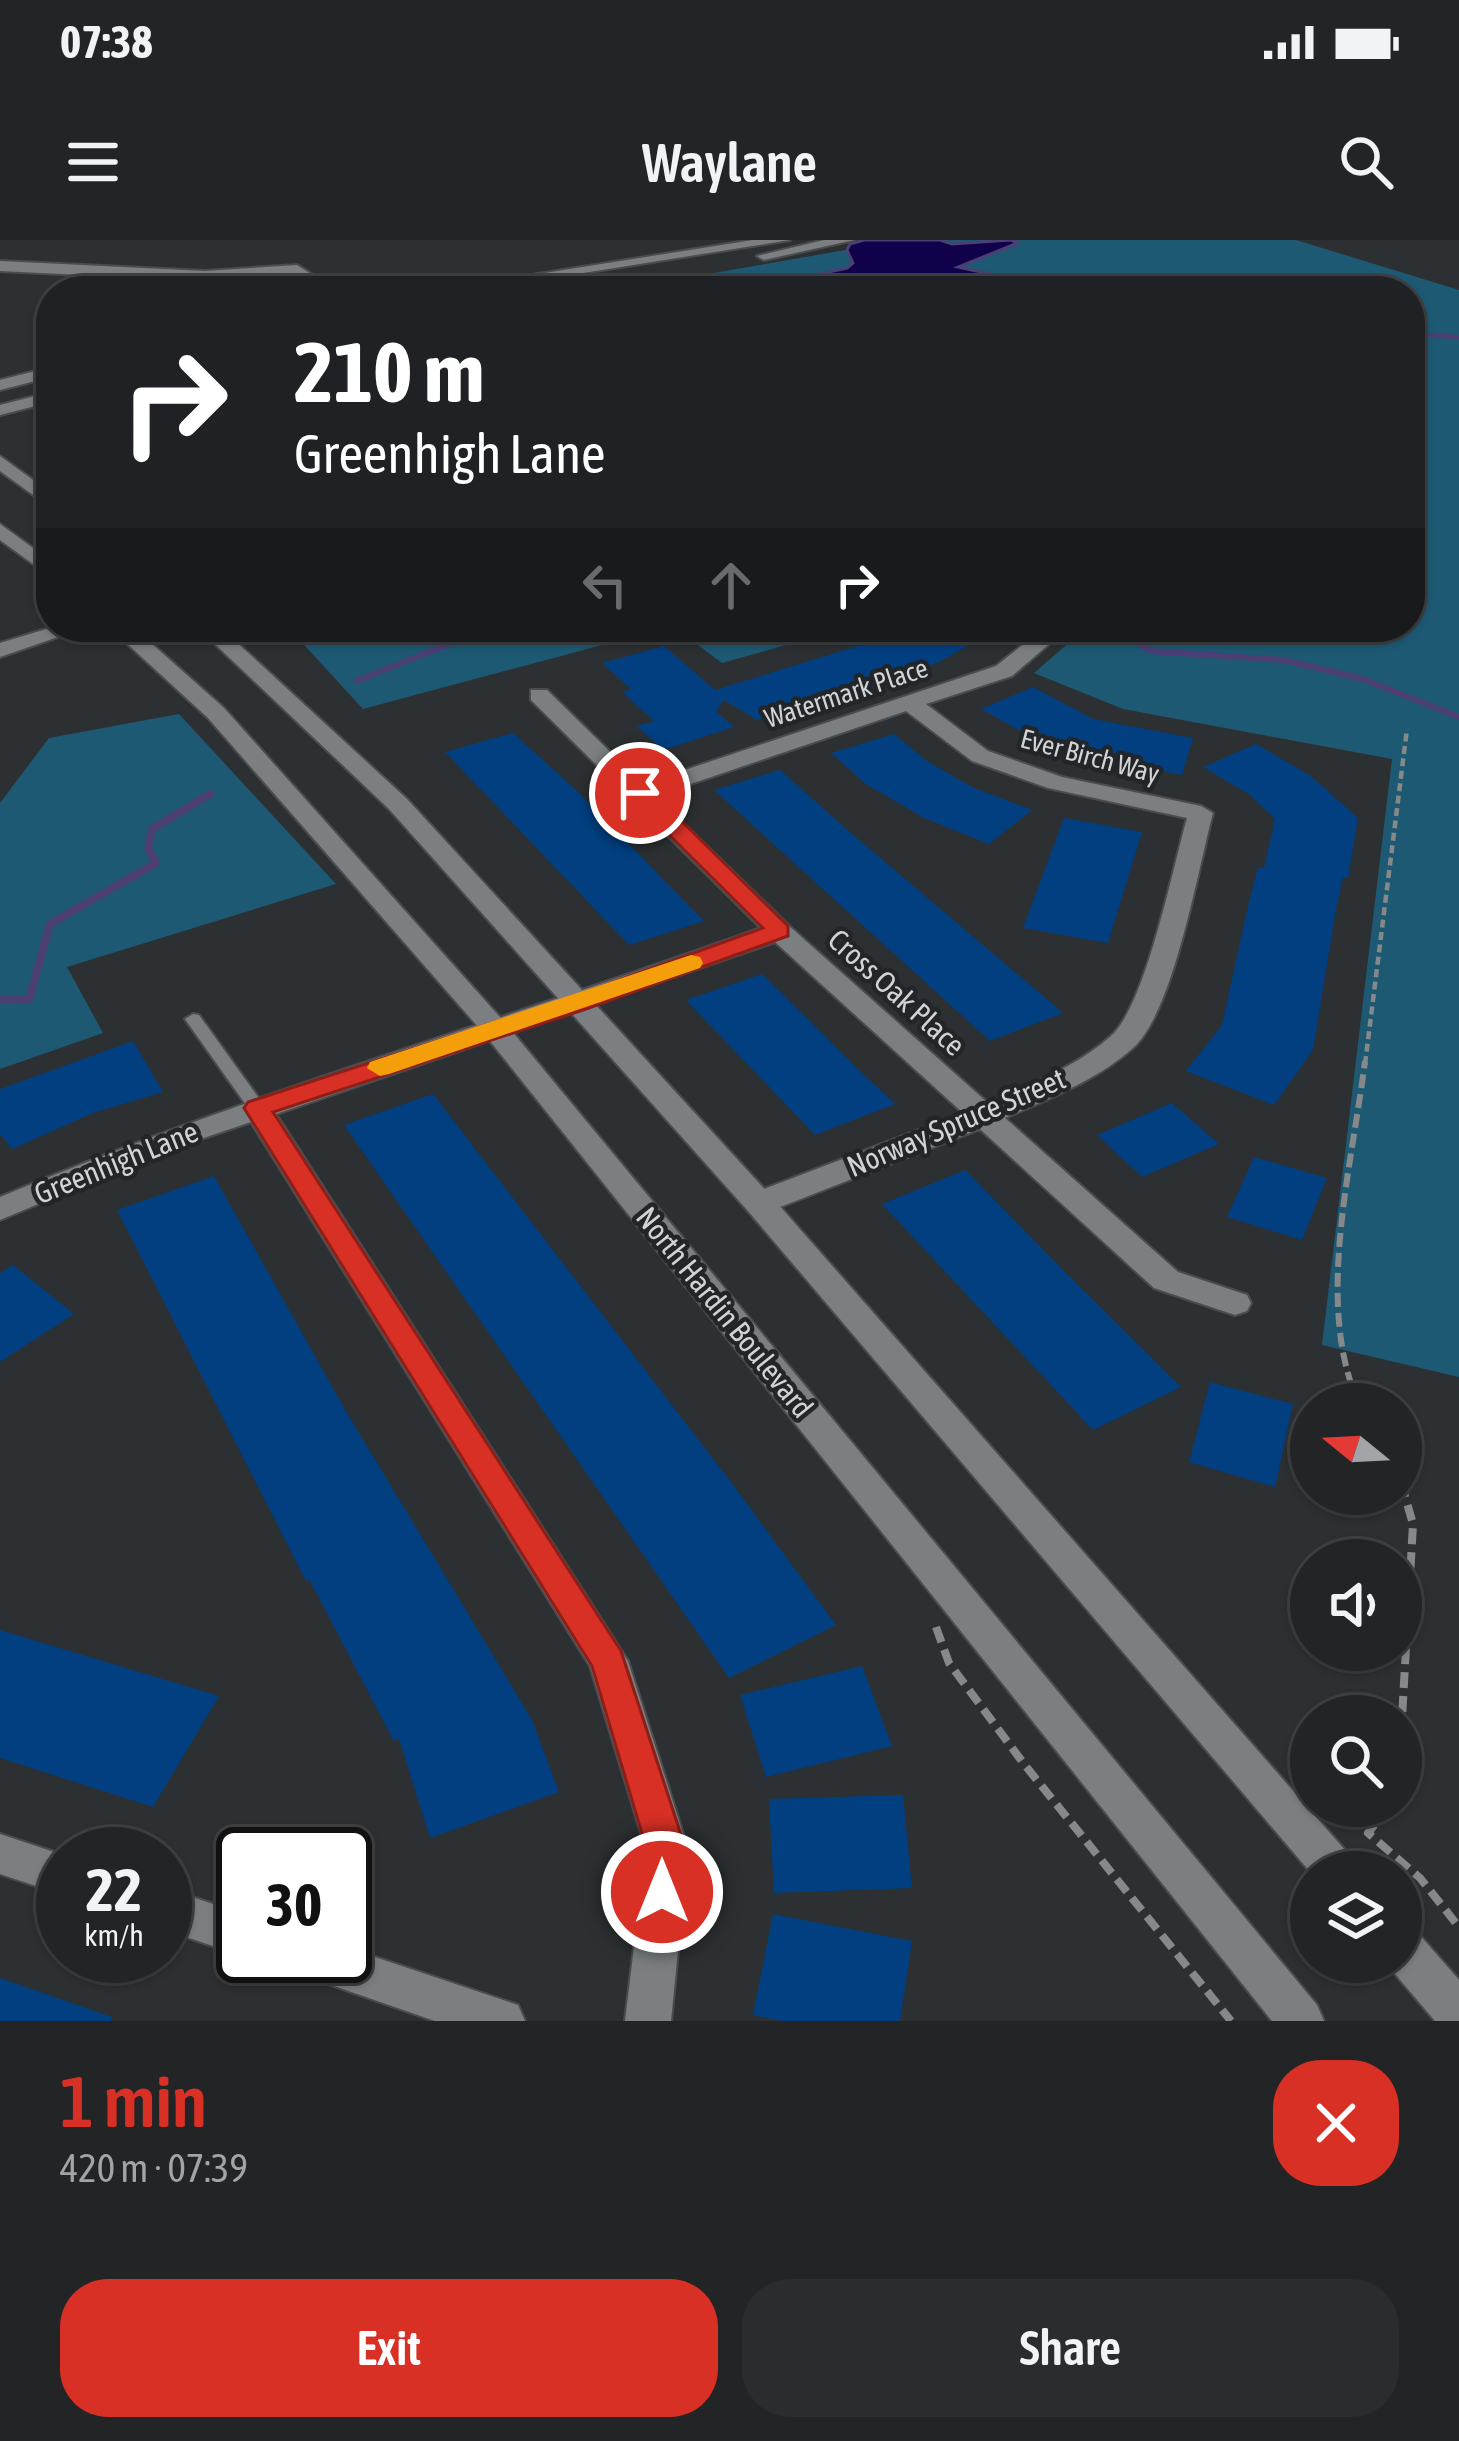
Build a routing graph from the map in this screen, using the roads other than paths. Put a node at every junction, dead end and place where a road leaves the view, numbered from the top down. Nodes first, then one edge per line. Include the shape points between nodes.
1 (847, 240) edge
2 (782, 244) edge
3 (0, 266) edge
4 (205, 276) edge
5 (205, 276) edge
6 (307, 276) edge
7 (548, 276) edge
8 (618, 276) edge
9 (36, 376) edge
10 (0, 385) edge
11 (36, 401) edge
12 (0, 410) edge
13 (0, 462) edge
14 (36, 490) edge
15 (0, 530) edge
16 (36, 559) edge
17 (36, 639) edge
18 (137, 642) edge
19 (224, 642) edge
20 (1040, 642) edge
21 (0, 650) edge
22 (539, 695) dead end
23 (910, 703) junction
24 (640, 793) junction
25 (1201, 813) joint
26 (779, 931) junction
27 (578, 1004) junction
28 (193, 1018) dead end
29 (496, 1030) junction
30 (257, 1108) junction
31 (984, 1116) junction
32 (759, 1203) junction
33 (0, 1210) edge
34 (1235, 1303) dead end
35 (1318, 1851) edge
36 (0, 1854) edge
37 (36, 1866) edge
38 (1422, 1971) edge
39 (372, 1978) edge
40 (1459, 2014) edge
41 (502, 2021) edge
42 (647, 2021) edge
43 (1301, 2021) edge

1 - 2 street
2 - 7 street
2 - 8 street
3 - 4 street
5 - 6 street
9 - 10 street
11 - 12 street
13 - 14 street
15 - 16 street
17 - 21 street
18 - 29 street, North Hardin Boulevard via 217,713
19 - 27 street via 398,804
20 - 23 street, Watermark Place via 1004,671
22 - 24 street, Cross Oak Place
23 - 24 street, Watermark Place
23 - 25 street, Ever Birch Way via 980,755 1056,783
24 - 26 street, Cross Oak Place
25 - 31 street, Norway Spruce Street via 1152,991 1125,1040 1063,1081
26 - 27 street, Greenhigh Lane
26 - 31 street, Cross Oak Place
27 - 29 street, Greenhigh Lane
27 - 32 street
28 - 30 lane
29 - 30 street, Greenhigh Lane
29 - 43 street, North Hardin Boulevard
30 - 33 street, Greenhigh Lane
30 - 42 street via 608,1661 667,1850
31 - 32 street, Norway Spruce Street
31 - 34 street, Cross Oak Place via 1166,1280
32 - 35 street
36 - 37 street
38 - 40 street
39 - 41 street

